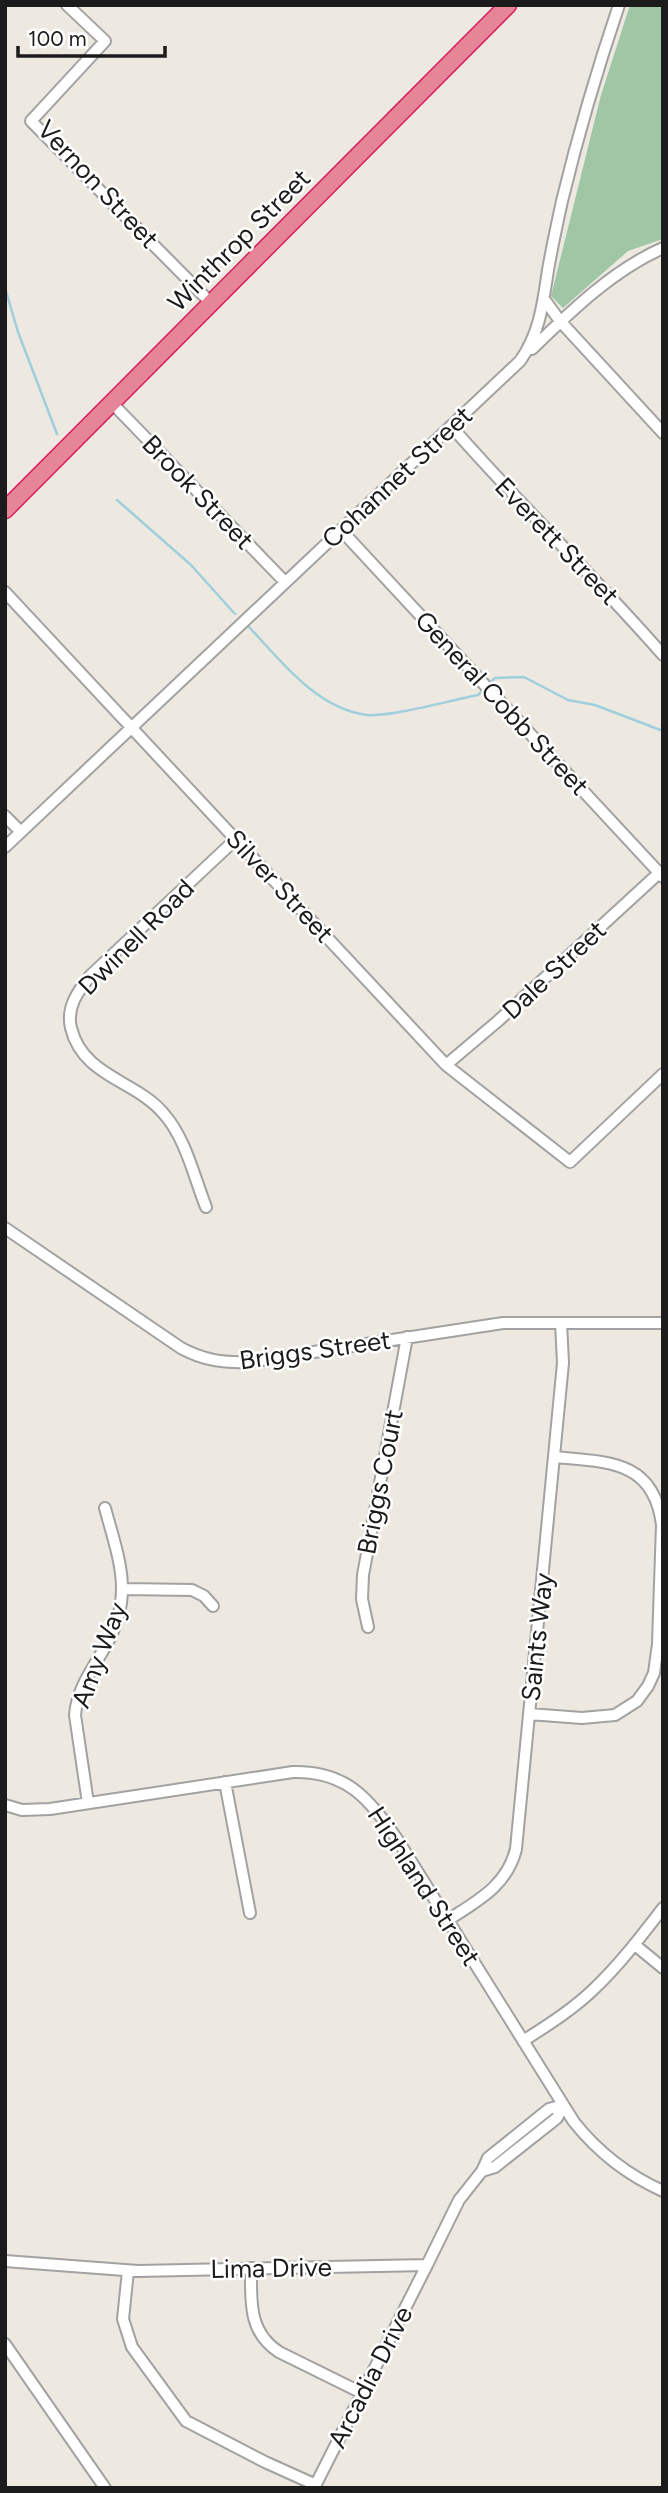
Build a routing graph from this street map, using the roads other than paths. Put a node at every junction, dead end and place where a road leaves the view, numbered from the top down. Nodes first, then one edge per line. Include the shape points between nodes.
1 (66, 5) edge
2 (508, 5) edge
3 (619, 5) edge
4 (663, 248) edge
5 (544, 299) junction
6 (211, 303) junction
7 (560, 321) junction
8 (520, 361) junction
9 (111, 402) junction
10 (451, 426) junction
11 (663, 433) edge
12 (5, 510) edge
13 (341, 530) junction
14 (285, 582) junction
15 (5, 592) edge
16 (663, 655) edge
17 (132, 727) junction
18 (5, 816) edge
19 (21, 832) junction
20 (236, 839) junction
21 (5, 847) edge
22 (661, 875) edge
23 (446, 1065) junction
24 (663, 1074) edge
25 (206, 1207) dead end
26 (5, 1228) edge
27 (561, 1323) junction
28 (663, 1323) edge
29 (407, 1337) junction
30 (554, 1457) junction
31 (105, 1508) dead end
32 (124, 1589) junction
33 (213, 1606) dead end
34 (368, 1627) dead end
35 (529, 1714) junction
36 (225, 1782) junction
37 (88, 1803) junction
38 (5, 1805) edge
39 (663, 1908) edge
40 (250, 1913) dead end
41 (448, 1920) junction
42 (635, 1945) junction
43 (663, 1968) edge
44 (523, 2041) junction
45 (563, 2105) junction
46 (663, 2191) edge
47 (5, 2261) edge
48 (427, 2266) junction
49 (251, 2268) junction
50 (128, 2271) junction
51 (5, 2344) edge
52 (362, 2393) junction
53 (315, 2486) edge
54 (104, 2488) edge

1 - 6 street, Vernon Street via 105,41 31,121
2 - 6 highway, Winthrop Street
3 - 5 street, Cohannet Street via 572,161
4 - 7 street via 619,273
5 - 7 street
5 - 8 street, Cohannet Street via 535,336
6 - 9 highway, Winthrop Street
7 - 8 street
7 - 11 street
8 - 10 street, Cohannet Street
9 - 12 highway, Winthrop Street
9 - 14 street, Brook Street
10 - 13 street, Cohannet Street
10 - 16 street, Everett Street
13 - 14 street, Cohannet Street
13 - 22 street, General Cobb Street
14 - 17 street, Cohannet Street
15 - 17 street, Silver Street
17 - 19 street, Cohannet Street
17 - 20 street, Silver Street
18 - 19 street
19 - 21 street, Cohannet Street
20 - 23 street, Silver Street
20 - 25 street, Dwinell Road via 91,975 77,992 70,1013 73,1035 91,1063 148,1098 166,1116 181,1141
22 - 23 street, Dale Street
23 - 24 street, Silver Street via 570,1162
26 - 29 street, Briggs Street via 181,1348 208,1360 248,1362
27 - 28 street, Briggs Street
27 - 29 street, Briggs Street via 503,1323
27 - 30 street, Saints Way via 563,1363
29 - 34 street, Briggs Court via 363,1575
30 - 35 street, Saints Way
30 - 35 street via 618,1464 640,1476 653,1492 662,1525 658,1644 648,1686 627,1709 598,1718
31 - 32 street, Amy Way
32 - 33 street via 192,1590
32 - 37 street, Amy Way via 108,1642 76,1703
35 - 41 street, Saints Way via 513,1862 493,1890
36 - 37 street, Highland Street
36 - 40 street
36 - 41 street, Highland Street via 306,1772 333,1776 355,1789 386,1822
37 - 38 street, Highland Street via 36,1810
39 - 42 street
41 - 44 street, Highland Street
42 - 43 street
42 - 44 street via 596,1988
44 - 45 street, Highland Street
45 - 46 street, Highland Street via 608,2158
45 - 48 street via 557,2118 495,2167 482,2171 459,2200
47 - 50 street, Lima Drive
48 - 49 street, Lima Drive
48 - 52 street, Arcadia Drive
49 - 50 street, Lima Drive
49 - 52 street via 252,2313 267,2344
50 - 53 street via 123,2319 132,2347 186,2421
51 - 54 street
52 - 53 street, Arcadia Drive

